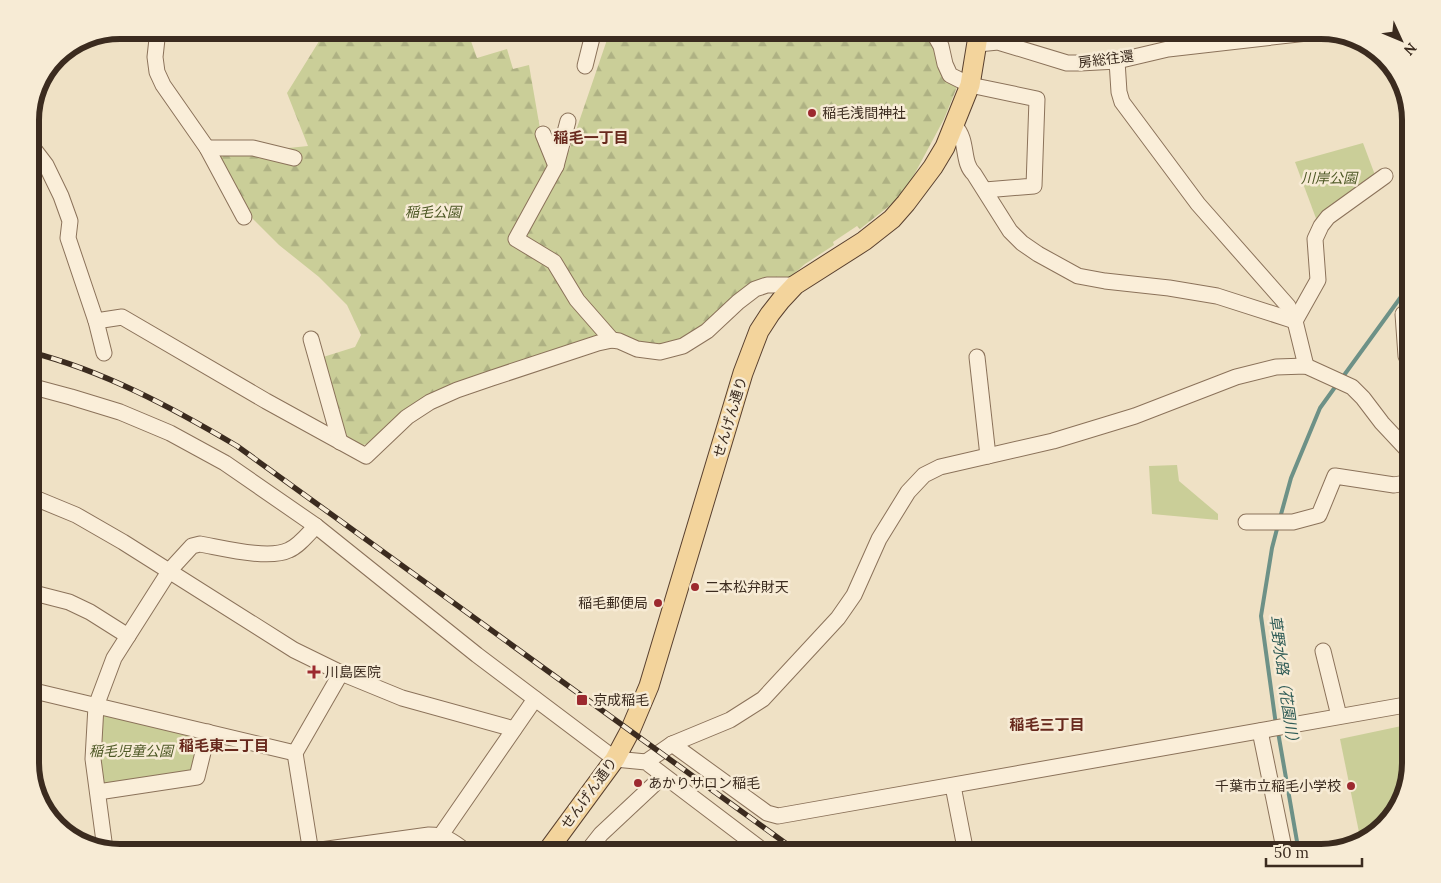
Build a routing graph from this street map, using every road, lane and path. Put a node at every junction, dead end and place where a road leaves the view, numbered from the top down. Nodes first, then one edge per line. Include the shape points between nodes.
1 (157, 39) edge
2 (592, 39) edge
3 (937, 39) edge
4 (978, 39) edge
5 (986, 39) edge
6 (1255, 39) edge
7 (1117, 61) junction
8 (585, 66) dead end
9 (970, 86) junction
10 (568, 121) dead end
11 (955, 126) junction
12 (543, 134) dead end
13 (207, 148) junction
14 (39, 156) edge
15 (294, 158) dead end
16 (556, 166) junction
17 (1385, 176) dead end
18 (985, 190) junction
19 (244, 217) dead end
20 (795, 285) junction
21 (96, 321) junction
22 (1295, 322) junction
23 (312, 339) dead end
24 (612, 340) junction
25 (104, 353) dead end
26 (977, 358) dead end
27 (1306, 366) junction
28 (39, 388) edge
29 (340, 442) junction
30 (1402, 444) edge
31 (988, 456) junction
32 (1402, 484) edge
33 (39, 500) edge
34 (1246, 522) dead end
35 (316, 526) junction
36 (170, 570) junction
37 (39, 594) edge
38 (128, 636) junction
39 (1323, 651) dead end
40 (341, 673) junction
41 (39, 692) edge
42 (535, 699) junction
43 (96, 706) junction
44 (1402, 706) edge
45 (1339, 716) junction
46 (514, 729) junction
47 (1260, 731) junction
48 (208, 732) junction
49 (672, 744) junction
50 (295, 753) junction
51 (615, 759) junction
52 (646, 762) junction
53 (663, 776) junction
54 (953, 786) junction
55 (98, 792) junction
56 (441, 835) junction
57 (104, 843) edge
58 (306, 844) edge
59 (364, 844) edge
60 (457, 844) edge
61 (553, 844) edge
62 (593, 844) edge
63 (754, 844) edge
64 (964, 844) edge
65 (1283, 844) edge

1 - 13 street via 157,72 170,97
2 - 8 street
3 - 9 street via 950,75
4 - 9 main road, せんげん通り
5 - 7 street, 房総往還 via 1067,63
6 - 7 street, 房総往還 via 1168,49
7 - 22 street via 1122,102 1198,204 1288,306
9 - 11 main road, せんげん通り
9 - 18 street via 1037,98 1034,186
10 - 16 street
11 - 18 street via 962,134 969,169
11 - 20 main road, せんげん通り via 933,167 892,219
12 - 16 street
13 - 15 street via 253,148
13 - 19 street
14 - 21 street via 61,196 70,221 68,238
16 - 24 street via 516,240 554,262 577,300
17 - 22 street via 1328,217 1321,226 1315,240 1318,280
18 - 22 street via 1010,231 1022,243 1078,276 1217,296
20 - 24 street via 767,285 755,289 707,331 683,346 650,352
20 - 51 main road, せんげん通り via 759,331 743,373 649,686
21 - 25 street
21 - 29 street via 122,317
22 - 27 street
23 - 29 street
24 - 29 street via 492,378 430,402 407,417 366,456
26 - 31 street
27 - 30 street via 1352,387
27 - 31 street via 1276,367 1236,378 1135,416 1053,441
28 - 35 street via 120,412 170,433 225,463
31 - 49 street via 940,467 924,475 908,492 879,539 854,595 838,618 763,699 730,720
32 - 34 street via 1335,476 1319,514 1293,522
33 - 36 street via 76,516
35 - 36 street via 292,549 280,554 200,544 192,546
35 - 42 street
36 - 38 street
36 - 40 street via 294,650
37 - 38 street via 69,602
38 - 43 street via 114,658
39 - 45 street
40 - 46 street via 402,698
40 - 50 street
41 - 43 street
42 - 46 street
42 - 51 street
43 - 48 street
43 - 55 street via 93,759
44 - 45 street
45 - 47 street
46 - 56 street
47 - 54 street
47 - 65 street
48 - 50 street
48 - 55 street via 197,777
49 - 52 street
49 - 54 street via 767,813 778,816
50 - 58 street
51 - 52 street
51 - 61 main road, せんげん通り
52 - 53 street
53 - 62 street
53 - 63 street
54 - 64 street
55 - 57 street
56 - 59 street
56 - 60 street

